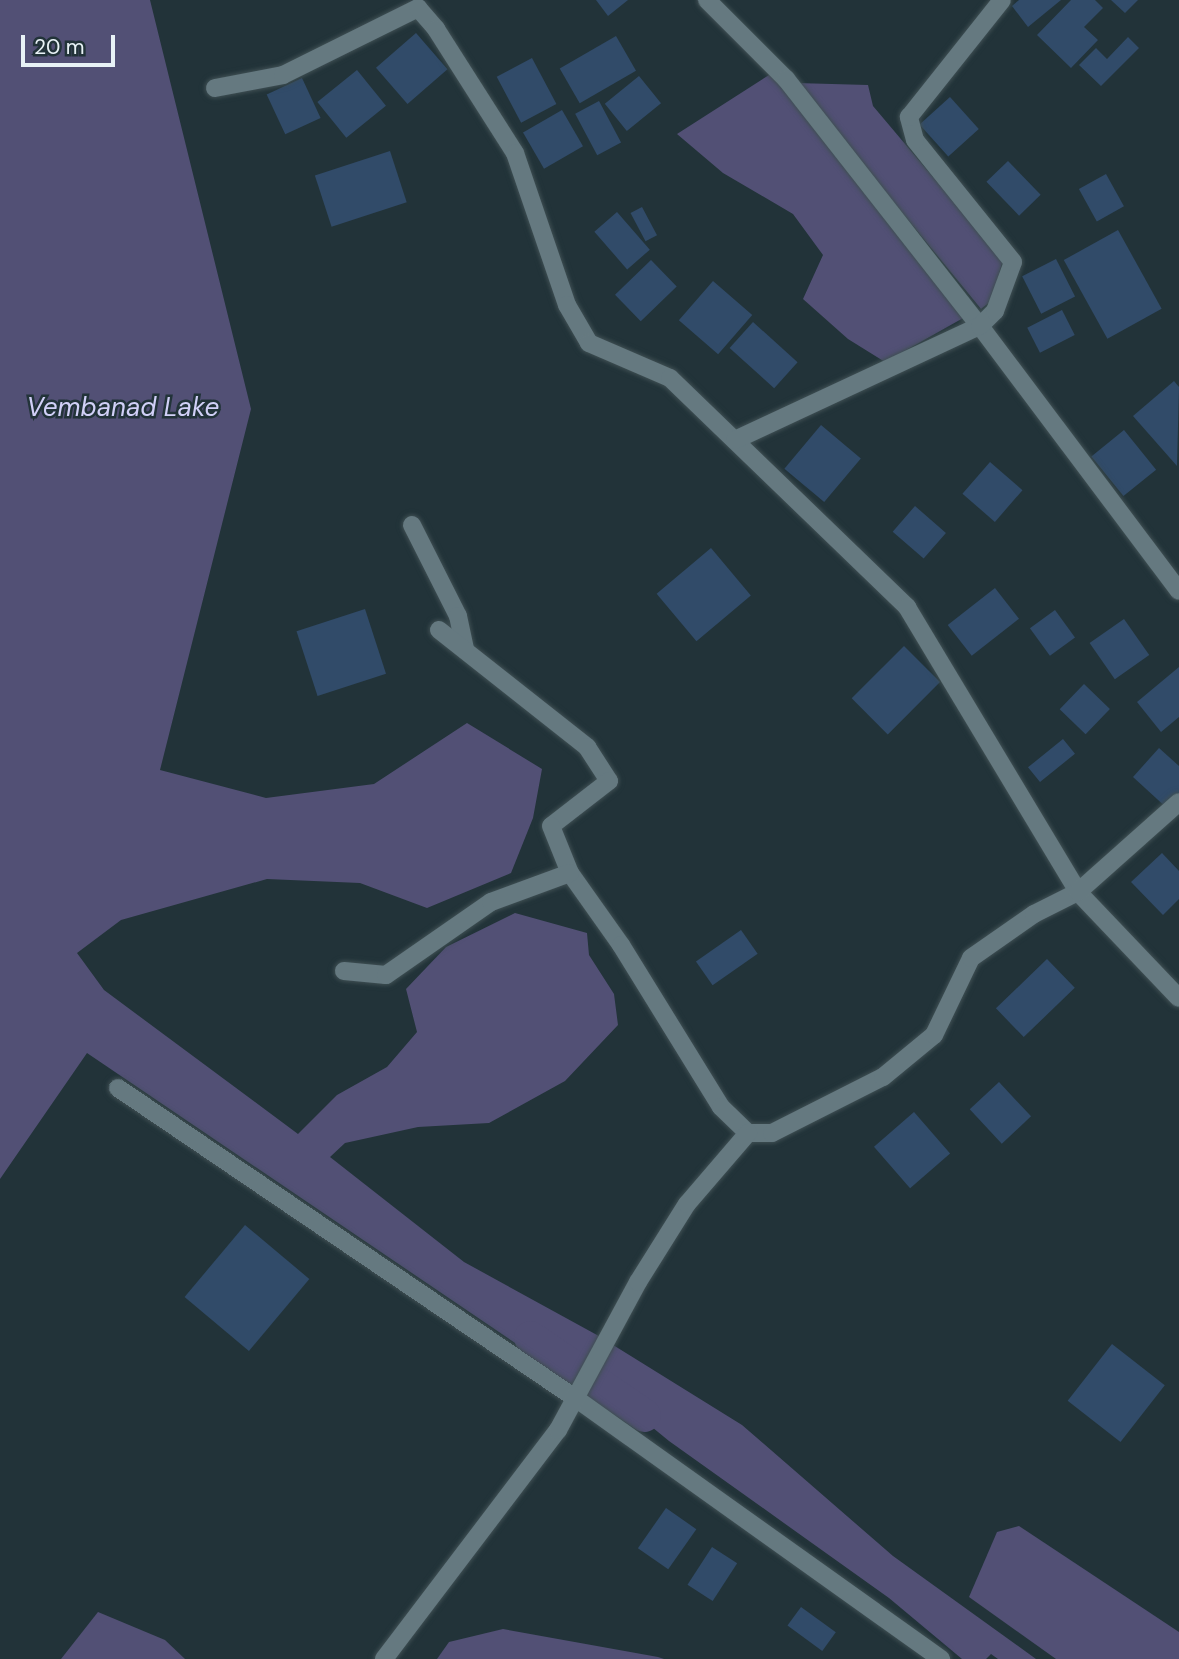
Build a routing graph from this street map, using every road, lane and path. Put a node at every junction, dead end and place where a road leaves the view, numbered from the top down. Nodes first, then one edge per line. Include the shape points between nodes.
1 (707, 0) edge
2 (1002, 0) edge
3 (421, 4) edge
4 (215, 88) dead end
5 (980, 326) junction
6 (735, 440) junction
7 (412, 525) dead end
8 (1179, 591) edge
9 (439, 630) dead end
10 (465, 650) junction
11 (1179, 802) edge
12 (569, 873) junction
13 (1079, 892) junction
14 (344, 971) dead end
15 (1179, 998) edge
16 (118, 1088) dead end
17 (748, 1133) junction
18 (580, 1396) junction
19 (384, 1659) edge
20 (942, 1659) edge

1 - 5 street via 786,79
2 - 5 street via 909,117 915,140 1013,262 995,311
3 - 4 street via 283,75
3 - 6 street via 515,153 568,305 589,343 670,379
5 - 6 street
5 - 8 street
6 - 13 street via 907,607
7 - 10 street via 458,616
9 - 10 street
10 - 12 street via 587,747 609,781 551,826
11 - 13 street
12 - 14 street via 491,902 386,975
12 - 17 street via 621,946 722,1107
13 - 15 street
13 - 17 street via 1034,914 971,958 933,1035 883,1076 772,1133
16 - 18 street
17 - 18 street via 687,1204 638,1282
18 - 19 street
18 - 20 street

